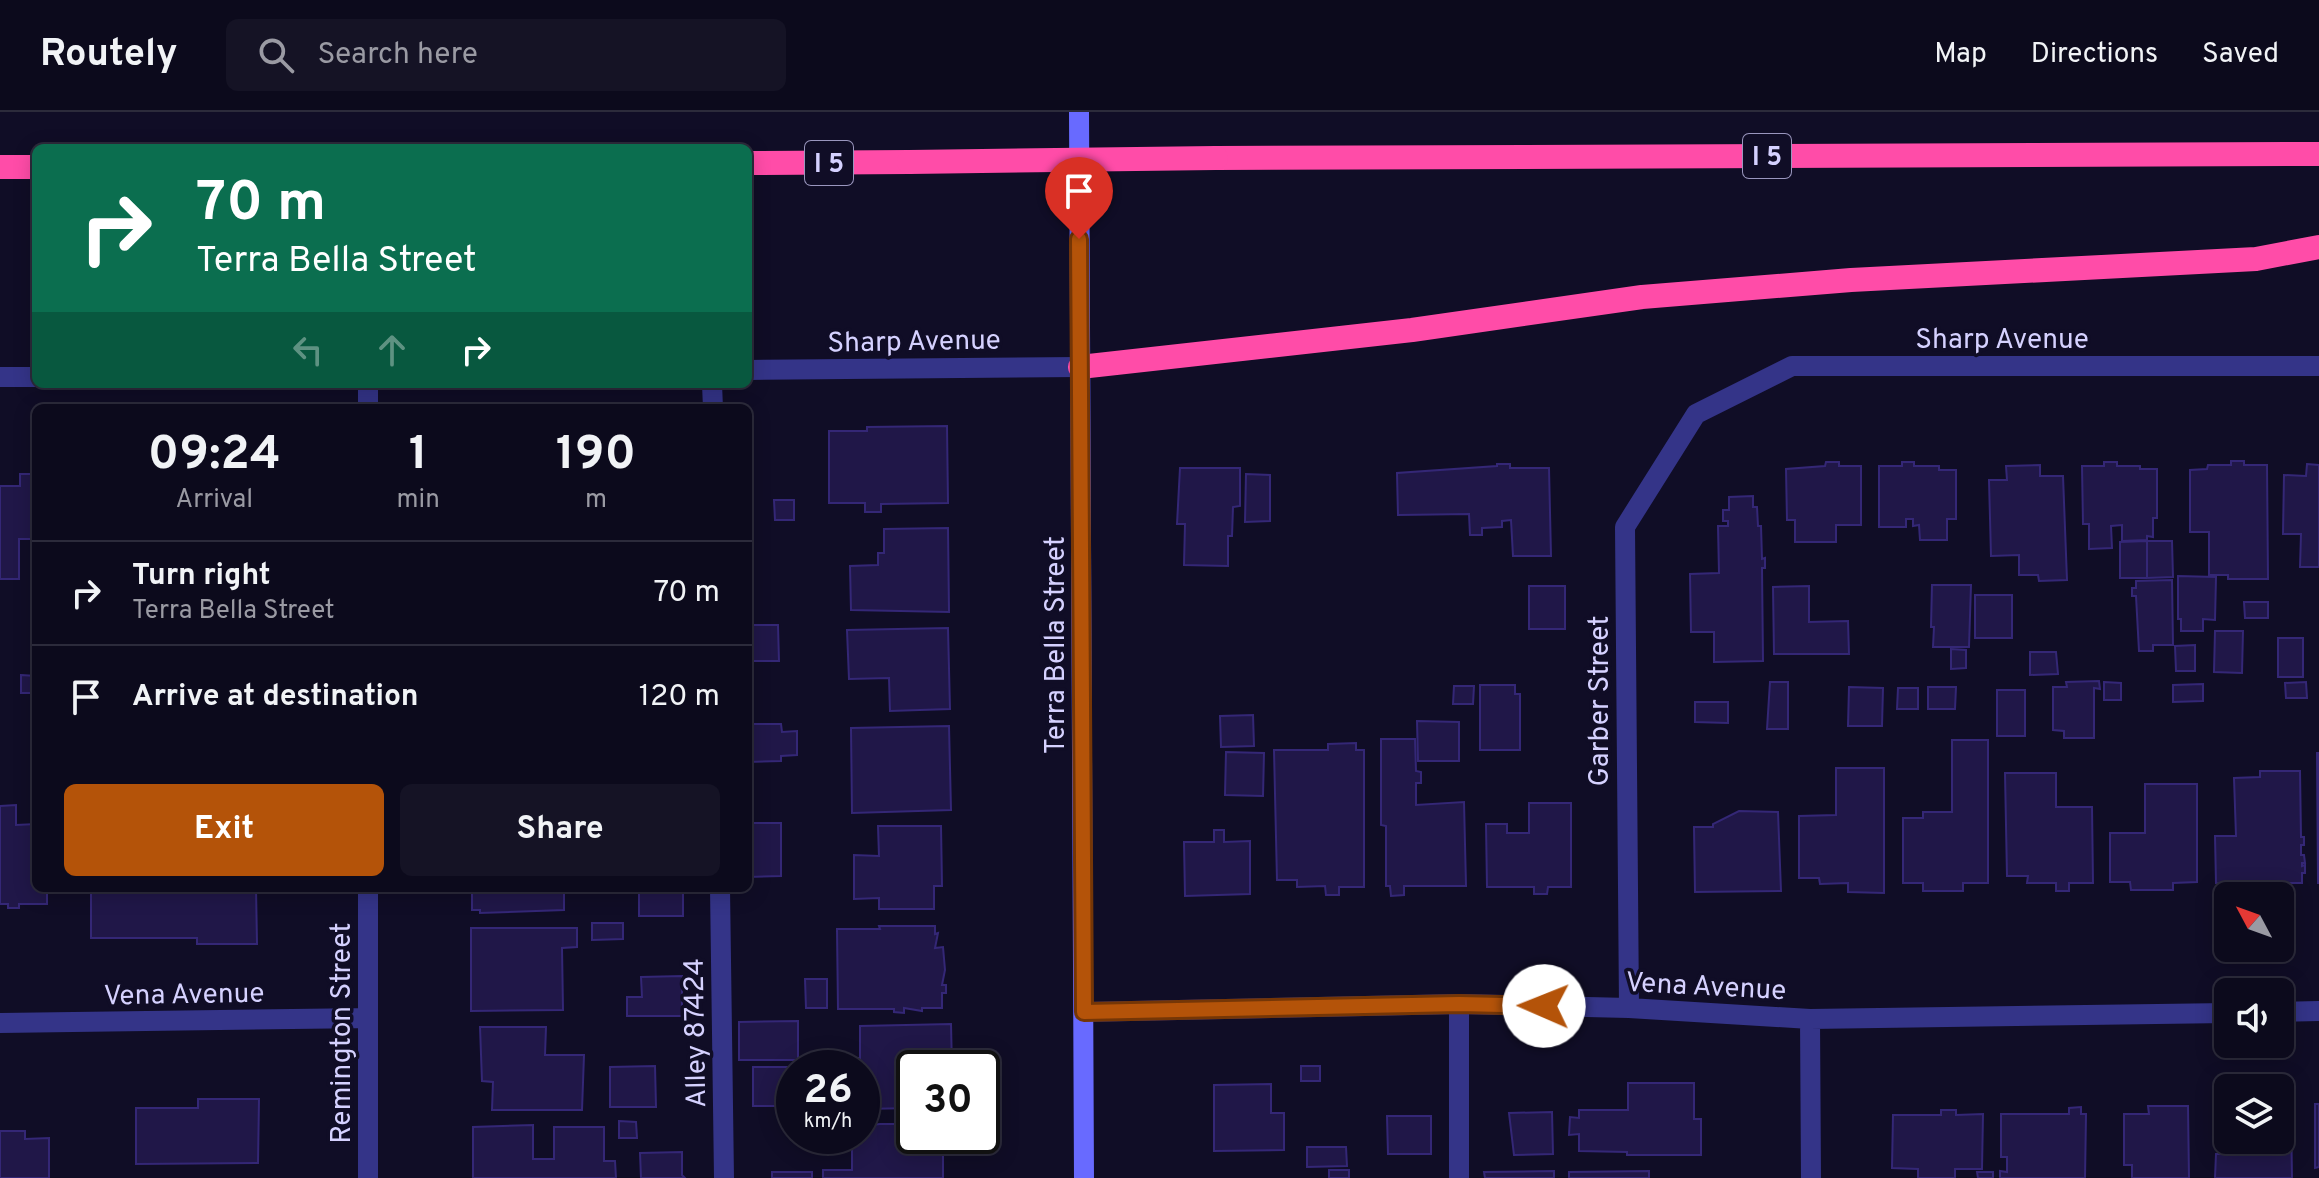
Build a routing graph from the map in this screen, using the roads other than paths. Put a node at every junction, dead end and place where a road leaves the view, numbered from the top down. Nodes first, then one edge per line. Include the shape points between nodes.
1 (1079, 112) edge
2 (2319, 154) edge
3 (752, 163) edge
4 (0, 167) edge
5 (32, 167) edge
6 (2319, 247) edge
7 (2319, 366) edge
8 (1080, 367) junction
9 (752, 370) edge
10 (0, 377) edge
11 (32, 377) edge
12 (1696, 414) joint
13 (368, 892) edge
14 (720, 892) edge
15 (1459, 1004) junction
16 (1629, 1008) junction
17 (2319, 1011) edge
18 (1084, 1012) junction
19 (2294, 1012) edge
20 (2214, 1013) edge
21 (368, 1018) junction
22 (1810, 1019) junction
23 (0, 1023) edge
24 (368, 1178) edge
25 (724, 1178) edge
26 (1084, 1178) edge
27 (1459, 1178) edge
28 (1811, 1178) edge

1 - 8 main road, Terra Bella Street
2 - 3 highway, I 5, bridge
4 - 5 highway
6 - 8 highway via 2256,259 1851,280 1642,297 1412,330
7 - 12 street, Sharp Avenue via 1792,366
8 - 9 street, Sharp Avenue
8 - 18 main road, Terra Bella Street
10 - 11 street
12 - 16 street, Garber Street via 1625,527
13 - 21 street, Remington Street
14 - 25 street, Alley 87424
15 - 16 street, Vena Avenue
15 - 18 street, Vena Avenue
15 - 27 street
16 - 22 street, Vena Avenue
17 - 19 street
18 - 26 main road, Terra Bella Street
20 - 22 street, Vena Avenue
21 - 23 street, Vena Avenue
21 - 24 street, Remington Street
22 - 28 street

